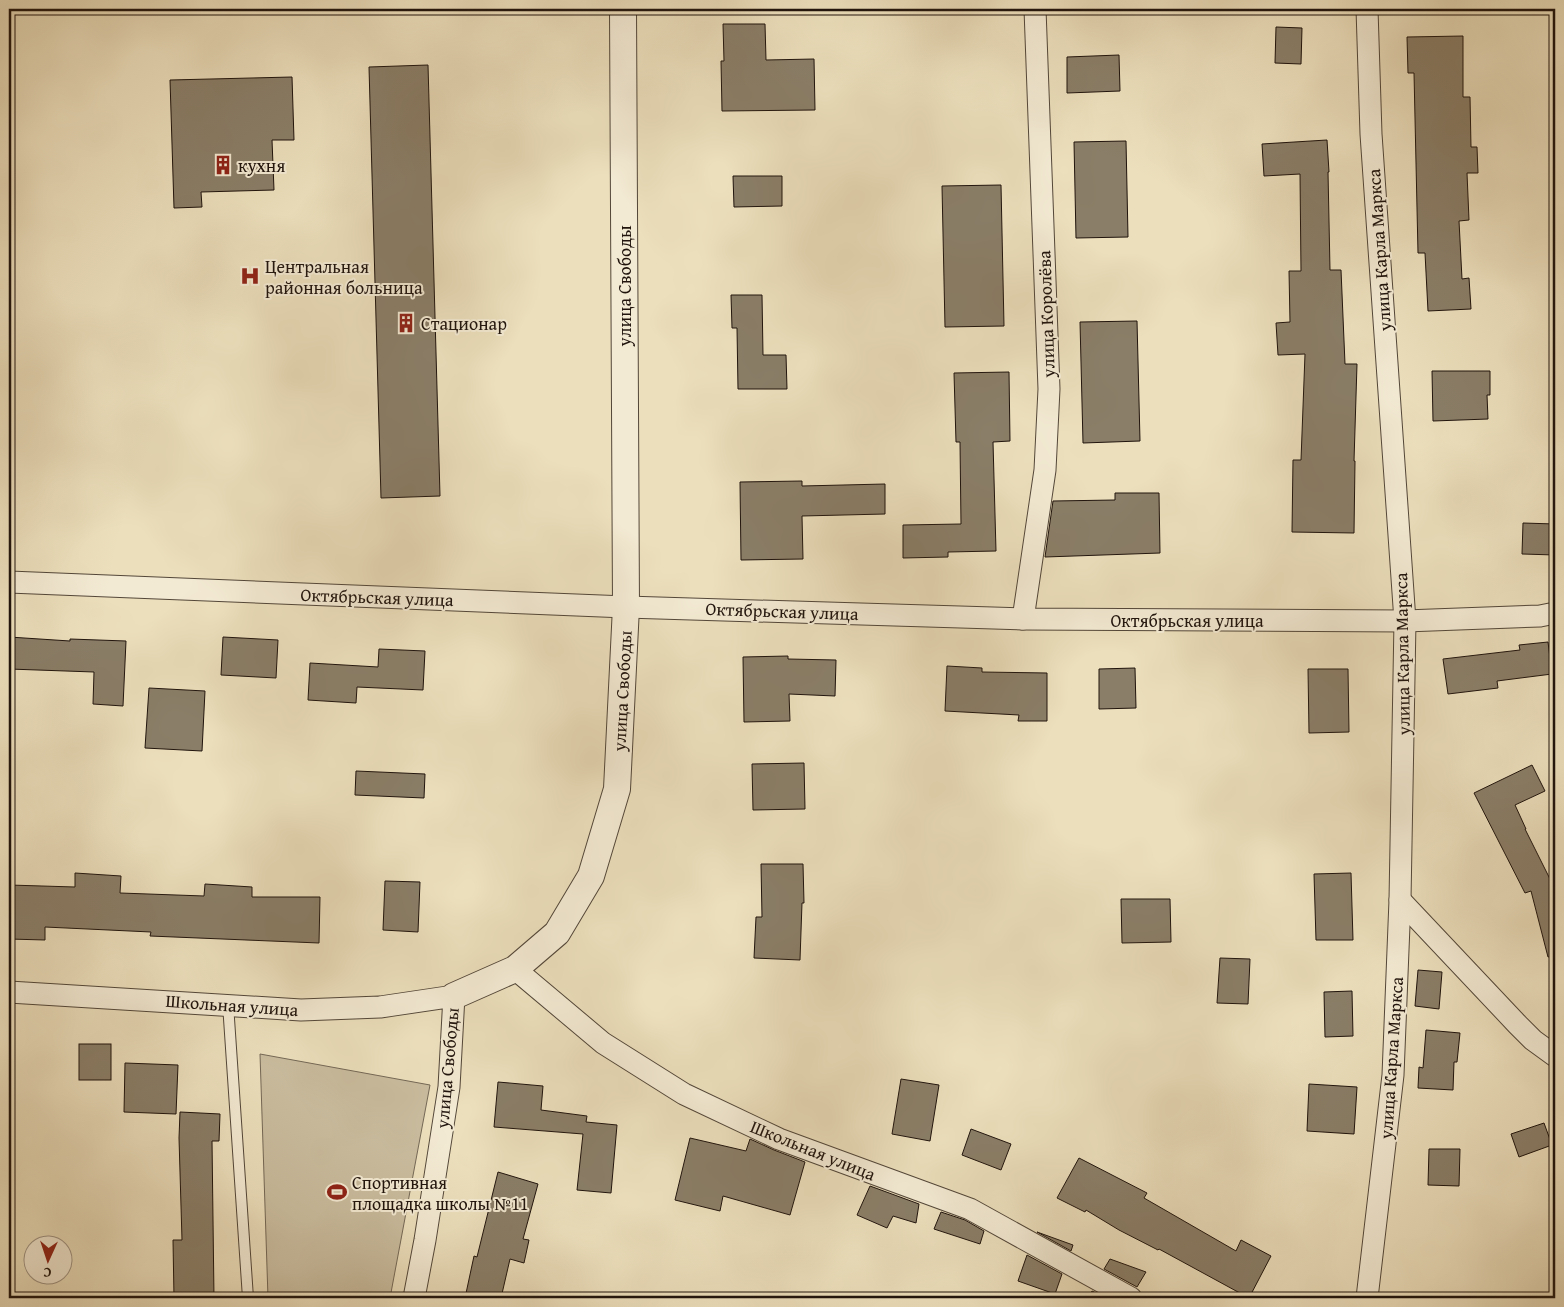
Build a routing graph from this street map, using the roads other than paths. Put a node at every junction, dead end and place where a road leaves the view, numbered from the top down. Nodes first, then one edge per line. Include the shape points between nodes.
1 (623, 9) edge
2 (1035, 9) edge
3 (1367, 9) edge
4 (9, 582) edge
5 (626, 607) junction
6 (1555, 613) edge
7 (1024, 619) junction
8 (1404, 621) junction
9 (1400, 900) junction
10 (515, 969) junction
11 (9, 992) edge
12 (454, 996) junction
13 (228, 1004) junction
14 (1555, 1056) edge
15 (248, 1298) edge
16 (414, 1298) edge
17 (1131, 1298) edge
18 (1367, 1298) edge

1 - 5 street, улица Свободы
2 - 7 street, улица Королёва via 1049,389 1045,470
3 - 8 street, улица Карла Маркса via 1372,134
4 - 5 street, Октябрьская улица
5 - 7 street, Октябрьская улица
5 - 10 street, улица Свободы via 617,789 591,876 557,933
6 - 8 street, Октябрьская улица
7 - 8 street, Октябрьская улица
8 - 9 street, улица Карла Маркса
9 - 14 street via 1517,1024
9 - 18 street, улица Карла Маркса via 1393,1075
10 - 12 street, улица Свободы
10 - 17 street, Школьная улица via 603,1043 684,1094 779,1139 970,1209
11 - 13 street, Школьная улица
12 - 13 street, Школьная улица via 370,1008 301,1010
12 - 16 street, улица Свободы via 449,1087
13 - 15 lane

